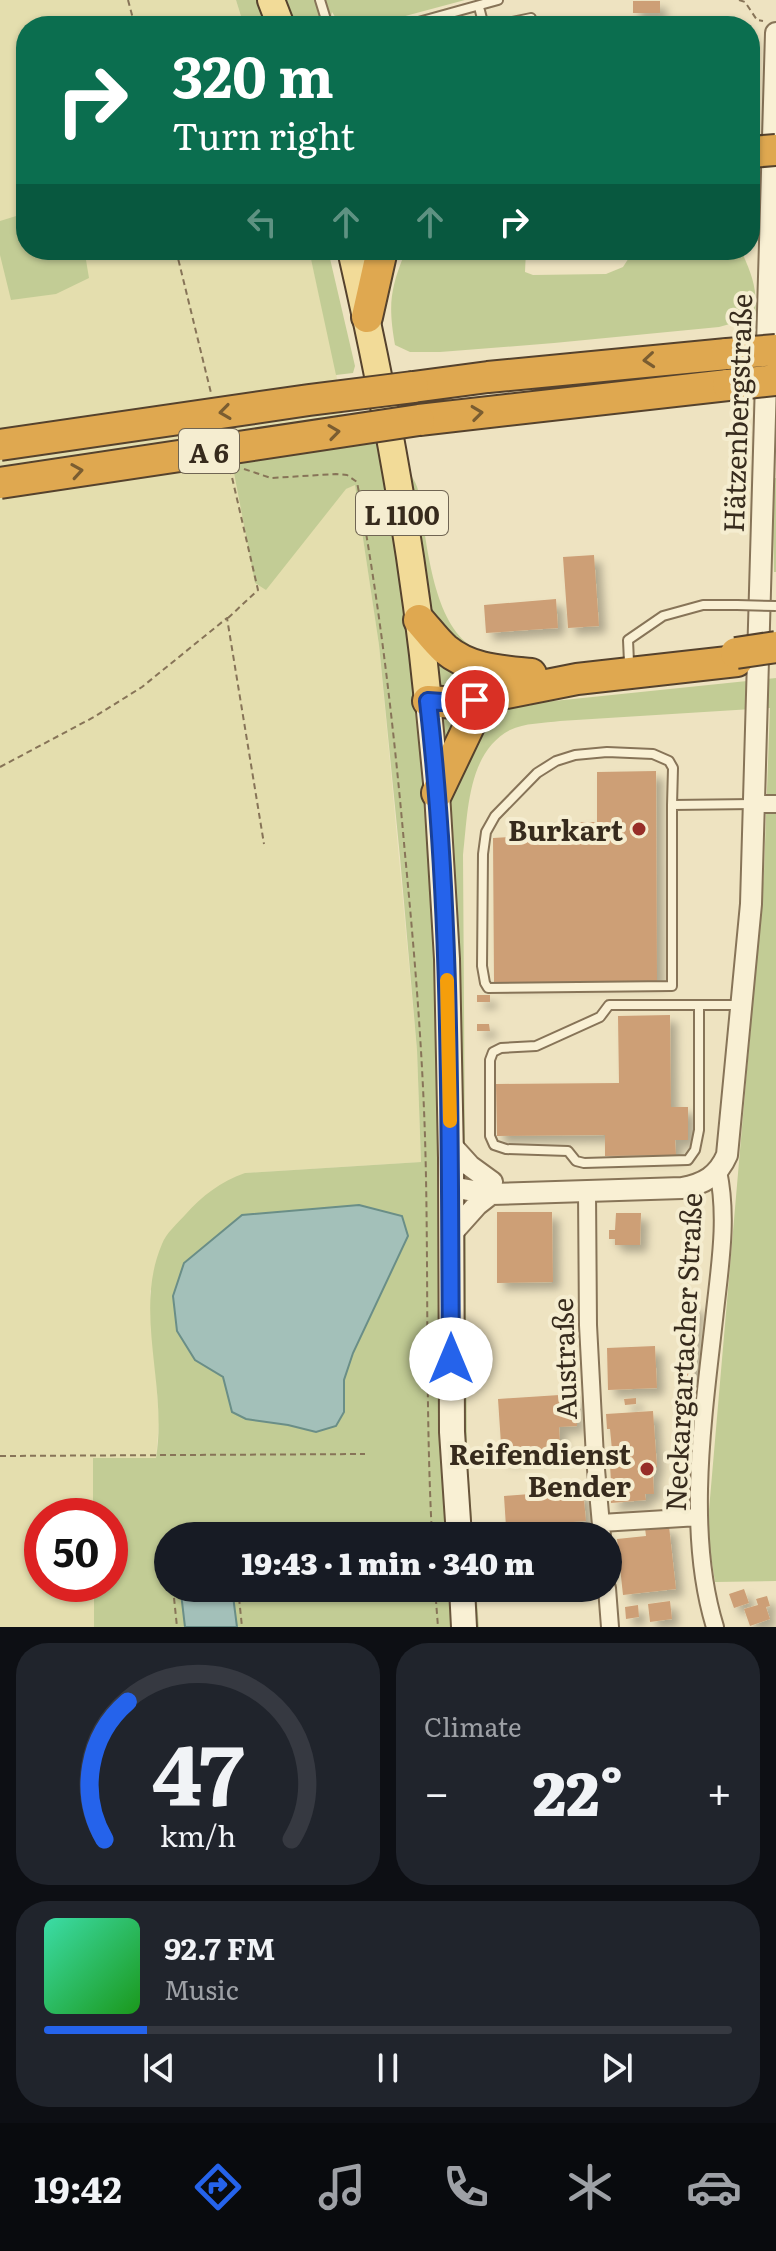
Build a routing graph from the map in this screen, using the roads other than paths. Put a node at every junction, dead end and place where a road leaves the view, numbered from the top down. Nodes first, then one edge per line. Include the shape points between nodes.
1 (498, 0) edge
2 (479, 7) junction
3 (443, 16) edge
4 (481, 16) edge
5 (771, 27) edge
6 (353, 260) edge
7 (380, 260) edge
8 (772, 294) edge
9 (367, 317) junction
10 (776, 350) edge
11 (776, 380) edge
12 (0, 445) edge
13 (0, 483) edge
14 (776, 606) edge
15 (419, 620) junction
16 (776, 647) edge
17 (776, 656) edge
18 (736, 657) junction
19 (629, 662) junction
20 (531, 674) junction
21 (427, 695) junction
22 (494, 696) junction
23 (757, 746) joint
24 (437, 793) junction
25 (754, 804) junction
26 (776, 804) edge
27 (672, 805) junction
28 (699, 1005) junction
29 (741, 1005) junction
30 (451, 1145) junction
31 (718, 1171) junction
32 (451, 1182) junction
33 (492, 1188) junction
34 (587, 1192) junction
35 (451, 1234) junction
36 (699, 1517) junction
37 (458, 1522) edge
38 (601, 1522) edge
39 (622, 1527) edge
40 (463, 1602) edge
41 (608, 1602) edge
42 (464, 1627) edge
43 (610, 1627) edge
44 (715, 1627) edge

1 - 2 lane
2 - 3 lane
2 - 4 lane
5 - 8 street, Hätzenbergstraße
6 - 9 main road, L 1100
7 - 9 highway
8 - 23 street, Hätzenbergstraße
9 - 15 main road, L 1100
10 -> 12 highway, A 6, bridge via 488,377
13 -> 11 highway, A 6, bridge via 419,420
14 - 19 lane, bridge via 703,605 663,616 628,640
15 - 20 highway via 444,648 469,663
15 - 21 main road, L 1100
16 - 18 highway, bridge
17 - 18 highway
18 - 19 highway
18 - 22 highway
19 - 20 highway
20 - 21 highway
21 - 22 highway via 456,703
21 - 24 main road, L 1100
22 - 24 highway via 470,724
23 - 25 street, Neckargartacher Straße
24 - 30 main road, L 1100
25 - 26 street
25 - 27 lane
25 - 29 street, Neckargartacher Straße
27 - 27 lane via 673,768 653,754 575,755 537,773 513,795 490,824 483,854 482,966 488,988 672,986
28 - 28 lane via 609,1005 600,1017 536,1046 493,1052 494,1145 568,1151 584,1163 688,1160 699,1130
28 - 29 lane
29 - 31 street, Neckargartacher Straße via 730,1139
30 - 32 main road, L 1100
30 - 33 street
31 - 34 street via 682,1188
31 - 36 street, Neckargartacher Straße via 722,1246
32 - 33 street
32 - 35 main road, L 1100
33 - 34 street
33 - 35 street
34 - 38 street, Austraße via 588,1325
35 - 37 main road, L 1100
36 - 39 street, Austraße
36 - 44 street, Neckargartacher Straße via 701,1565
40 - 42 main road
41 - 43 street

